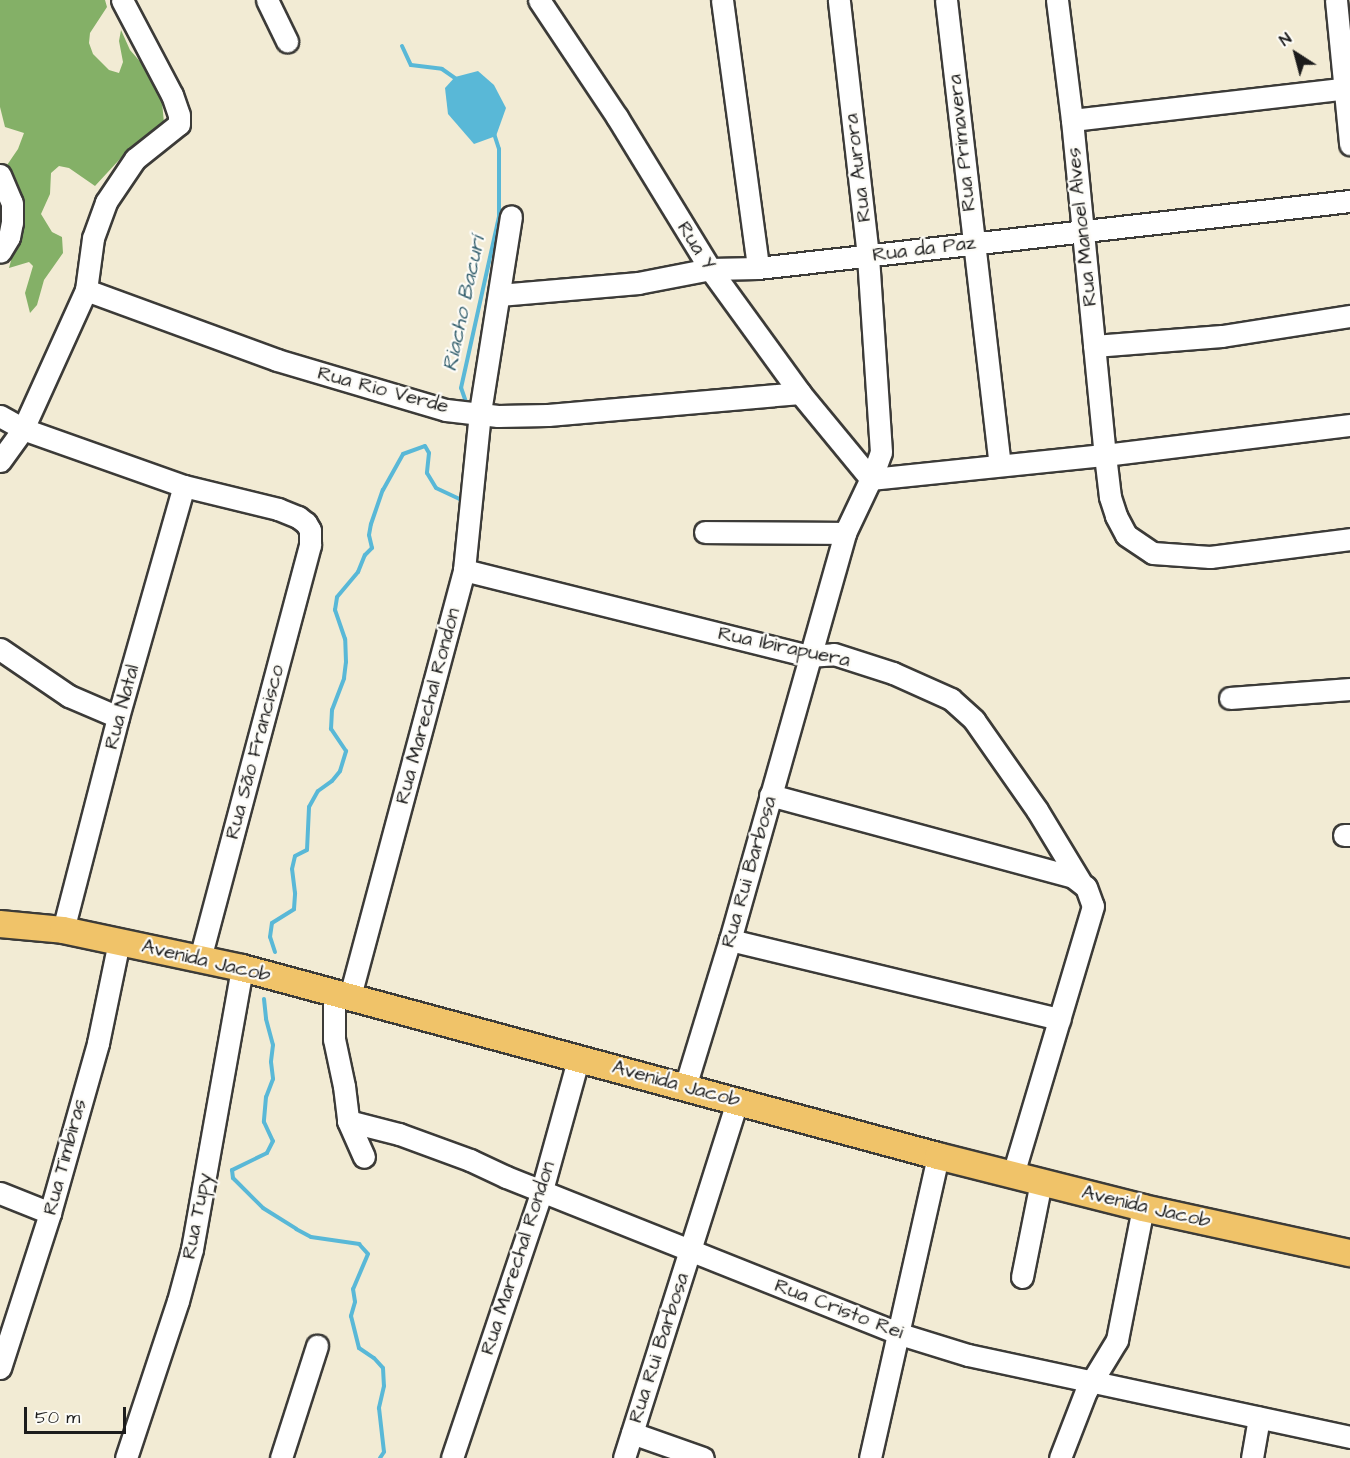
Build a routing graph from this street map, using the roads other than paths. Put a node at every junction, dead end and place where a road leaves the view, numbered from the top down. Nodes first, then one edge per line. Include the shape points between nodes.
1 (122, 0) edge
2 (267, 0) edge
3 (539, 0) edge
4 (722, 0) edge
5 (839, 0) edge
6 (946, 0) edge
7 (1057, 0) edge
8 (1336, 0) edge
9 (287, 41) dead end
10 (1348, 88) edge
11 (1072, 120) junction
12 (1350, 144) edge
13 (0, 175) edge
14 (1350, 201) edge
15 (511, 216) dead end
16 (1083, 230) junction
17 (974, 243) junction
18 (0, 252) edge
19 (868, 256) junction
20 (758, 268) junction
21 (710, 269) junction
22 (86, 290) junction
23 (499, 295) junction
24 (1350, 316) edge
25 (1094, 346) junction
26 (800, 393) junction
27 (480, 412) junction
28 (0, 416) edge
29 (1350, 425) edge
30 (23, 429) junction
31 (1105, 455) junction
32 (0, 461) edge
33 (1000, 465) junction
34 (871, 479) junction
35 (184, 486) junction
36 (705, 532) dead end
37 (844, 533) junction
38 (1350, 539) edge
39 (464, 570) junction
40 (0, 649) edge
41 (808, 656) junction
42 (1350, 689) edge
43 (1230, 698) dead end
44 (118, 717) junction
45 (770, 795) junction
46 (1080, 882) junction
47 (0, 924) edge
48 (63, 930) junction
49 (730, 940) junction
50 (119, 942) junction
51 (200, 959) junction
52 (242, 968) junction
53 (342, 995) junction
54 (1060, 1019) junction
55 (579, 1058) junction
56 (685, 1087) junction
57 (738, 1102) junction
58 (348, 1120) junction
59 (938, 1156) junction
60 (364, 1157) dead end
61 (1013, 1175) junction
62 (1041, 1182) junction
63 (542, 1190) junction
64 (0, 1193) edge
65 (1143, 1208) junction
66 (50, 1213) junction
67 (690, 1250) junction
68 (1350, 1253) edge
69 (1022, 1276) dead end
70 (900, 1334) junction
71 (317, 1346) dead end
72 (0, 1368) edge
73 (1092, 1381) junction
74 (1259, 1418) junction
75 (633, 1432) junction
76 (1350, 1437) edge
77 (126, 1458) edge
78 (281, 1458) edge
79 (452, 1458) edge
80 (624, 1458) edge
81 (703, 1458) edge
82 (870, 1458) edge
83 (1060, 1458) edge
84 (1252, 1458) edge

1 - 22 street via 172,95 179,119 173,130 135,159 106,202 93,238
2 - 9 street
3 - 21 street, Rua Y via 617,117
4 - 20 street
5 - 19 street, Rua Aurora
6 - 17 street, Rua Primavera
7 - 11 street, Rua Manoel Alves
8 - 10 street
10 - 11 street
10 - 12 street
11 - 16 street, Rua Manoel Alves
13 - 18 street via 12,203 9,237
14 - 16 street, Rua da Paz
15 - 23 street, Rua Marechal Rondon
16 - 17 street, Rua da Paz
16 - 25 street, Rua Manoel Alves
17 - 19 street, Rua da Paz
17 - 33 street, Rua Primavera
19 - 20 street, Rua da Paz
19 - 34 street, Rua Aurora via 882,445
20 - 21 street, Rua da Paz
21 - 23 street, Rua da Paz via 638,284
21 - 26 street, Rua Y
22 - 27 street, Rua Rio Verde via 277,360 446,410
22 - 30 street
23 - 27 street, Rua Marechal Rondon
24 - 25 street via 1222,336
25 - 31 street, Rua Manoel Alves
26 - 27 street, Rua Rio Verde via 548,415 498,416
26 - 34 street, Rua Y
27 - 39 street, Rua Marechal Rondon
28 - 30 street
29 - 31 street
30 - 32 street
30 - 35 street
31 - 33 street
31 - 38 street, Rua Manoel Alves via 1116,516 1126,536 1153,553 1210,557
33 - 34 street
34 - 37 street, Rua Aurora
35 - 44 street, Rua Natal
35 - 51 street, Rua São Francisco via 278,509 298,517 310,530 310,545
36 - 37 street
37 - 41 street, Rua Rui Barbosa
39 - 41 street, Rua Ibirapuera
39 - 53 street, Rua Marechal Rondon
40 - 44 street via 69,696
41 - 45 street, Rua Rui Barbosa
41 - 46 street, Rua Ibirapuera via 834,654 893,673 951,699 980,729 1037,810
42 - 43 street
44 - 48 street, Rua Natal
45 - 46 street
45 - 49 street, Rua Rui Barbosa
46 - 54 street, Rua Ibirapuera via 1086,886 1093,906
47 - 48 main road, Avenida Jacob
48 - 50 main road, Avenida Jacob
49 - 54 street
49 - 56 street, Rua Rui Barbosa
50 - 51 main road, Avenida Jacob
50 - 66 street, Rua Timbiras via 98,1043
51 - 52 main road, Avenida Jacob
52 - 53 main road, Avenida Jacob
52 - 77 street, Rua Tupy via 192,1249
53 - 55 main road, Avenida Jacob
53 - 58 street, Rua Marechal Rondon via 334,1039
54 - 61 street
55 - 56 main road, Avenida Jacob
55 - 63 street, Rua Marechal Rondon
56 - 57 main road, Avenida Jacob
57 - 59 main road, Avenida Jacob
57 - 67 street, Rua Rui Barbosa
58 - 60 street, Rua Marechal Rondon
58 - 63 street, Rua Cristo Rei via 437,1148
59 - 61 main road, Avenida Jacob
59 - 70 street
61 - 62 main road, Avenida Jacob
62 - 65 main road, Avenida Jacob
62 - 69 street
63 - 67 street, Rua Cristo Rei
63 - 79 street, Rua Marechal Rondon
64 - 66 street
65 - 68 main road, Avenida Jacob
65 - 73 street via 1123,1324
66 - 72 street, Rua Timbiras
67 - 70 street, Rua Cristo Rei
67 - 75 street, Rua Rui Barbosa
70 - 73 street, Rua Cristo Rei via 968,1355
70 - 82 street
71 - 78 street
73 - 74 street, Rua Cristo Rei
73 - 83 street
74 - 76 street, Rua Cristo Rei
74 - 84 street
75 - 80 street, Rua Rui Barbosa
75 - 81 street

